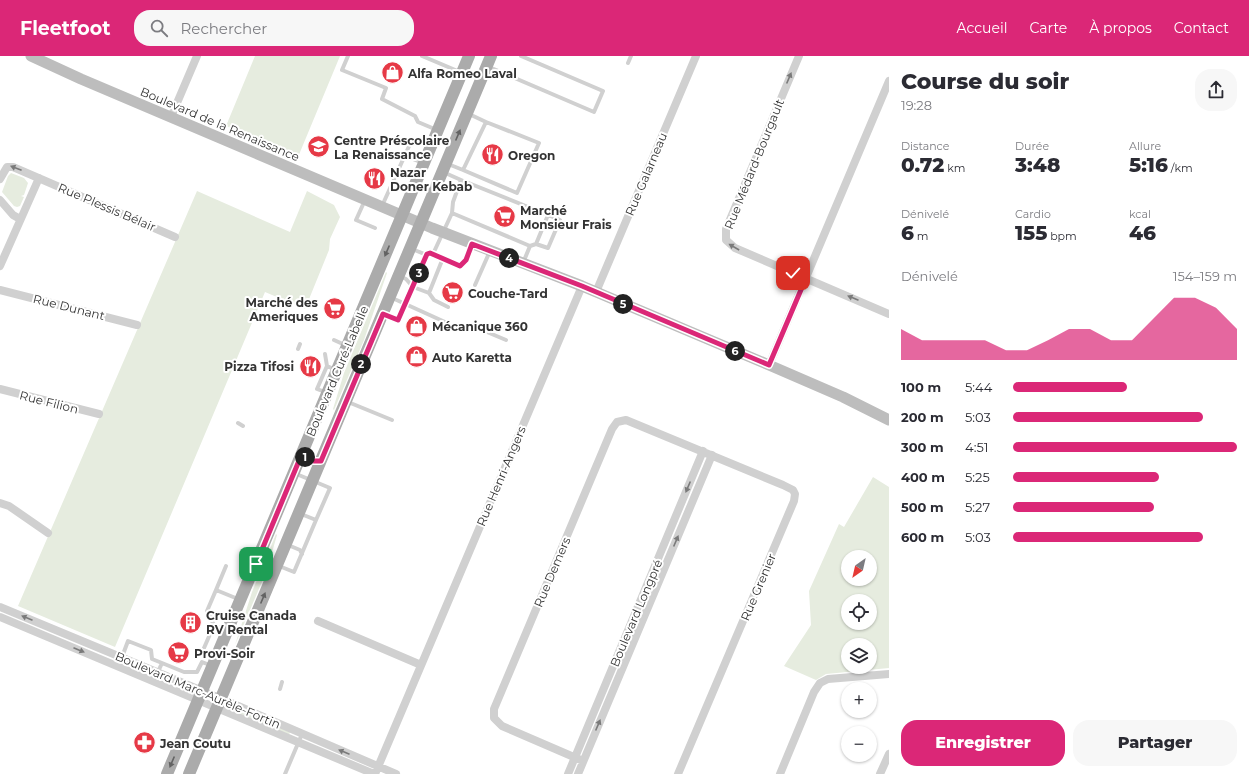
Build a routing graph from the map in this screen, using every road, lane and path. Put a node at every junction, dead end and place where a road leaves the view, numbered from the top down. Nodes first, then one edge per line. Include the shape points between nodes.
1 (31, 56) edge
2 (197, 56) edge
3 (348, 56) edge
4 (422, 56) edge
5 (469, 56) edge
6 (521, 56) edge
7 (631, 56) edge
8 (696, 56) edge
9 (799, 56) edge
10 (489, 61) edge
11 (628, 63) dead end
12 (462, 73) junction
13 (889, 82) edge
14 (467, 113) junction
15 (171, 117) junction
16 (486, 122) junction
17 (438, 131) junction
18 (410, 144) dead end
19 (405, 156) junction
20 (424, 164) junction
21 (444, 167) junction
22 (463, 170) junction
23 (39, 178) junction
24 (0, 179) edge
25 (461, 180) junction
26 (365, 199) junction
27 (0, 200) edge
28 (382, 206) junction
29 (452, 213) junction
30 (402, 215) junction
31 (548, 215) junction
32 (20, 219) junction
33 (421, 223) junction
34 (375, 228) dead end
35 (442, 232) junction
36 (175, 237) dead end
37 (472, 244) junction
38 (536, 244) junction
39 (530, 246) junction
40 (410, 248) junction
41 (490, 250) junction
42 (427, 254) junction
43 (433, 254) junction
44 (443, 258) junction
45 (523, 264) junction
46 (0, 266) edge
47 (399, 276) junction
48 (806, 278) junction
49 (475, 285) dead end
50 (582, 286) junction
51 (413, 287) junction
52 (0, 290) edge
53 (596, 292) junction
54 (429, 294) junction
55 (390, 297) junction
56 (404, 304) junction
57 (448, 307) dead end
58 (383, 314) junction
59 (889, 314) edge
60 (445, 322) dead end
61 (137, 325) dead end
62 (486, 332) dead end
63 (334, 340) dead end
64 (506, 340) dead end
65 (347, 346) junction
66 (325, 354) dead end
67 (769, 365) junction
68 (332, 368) junction
69 (0, 389) edge
70 (346, 401) junction
71 (99, 414) dead end
72 (392, 420) dead end
73 (889, 420) edge
74 (238, 423) dead end
75 (243, 426) dead end
76 (703, 451) junction
77 (712, 455) junction
78 (301, 456) junction
79 (321, 461) junction
80 (294, 472) junction
81 (313, 480) junction
82 (0, 503) edge
83 (299, 513) junction
84 (316, 520) junction
85 (48, 533) dead end
86 (286, 544) junction
87 (302, 554) junction
88 (277, 565) junction
89 (226, 566) dead end
90 (216, 590) junction
91 (240, 600) junction
92 (0, 607) edge
93 (0, 617) edge
94 (318, 621) dead end
95 (214, 626) junction
96 (227, 631) junction
97 (204, 648) dead end
98 (122, 657) junction
99 (162, 663) junction
100 (421, 665) junction
101 (120, 667) junction
102 (212, 667) junction
103 (158, 672) junction
104 (889, 674) edge
105 (154, 682) junction
106 (282, 682) dead end
107 (280, 689) dead end
108 (200, 696) junction
109 (219, 703) junction
110 (302, 734) junction
111 (298, 742) junction
112 (889, 754) edge
113 (575, 758) junction
114 (583, 761) junction
115 (376, 772) edge
116 (167, 774) edge
117 (189, 774) edge
118 (285, 774) edge
119 (396, 774) edge
120 (568, 774) edge
121 (578, 774) edge
122 (678, 774) edge
123 (780, 774) edge
124 (880, 774) edge

1 - 15 street, Boulevard de la Renaissance
2 - 15 street
3 - 17 lane via 342,70 386,88 382,99 415,116 418,122
4 - 12 lane
5 - 12 main road, Boulevard Curé-Labelle
6 - 10 lane via 603,91 594,112
7 - 11 lane
8 - 53 street, Rue Galarneau
48 -> 9 street, Rue Médard-Bourgault via 732,247 725,235
10 - 14 main road, Boulevard Curé-Labelle
12 - 17 main road, Boulevard Curé-Labelle
13 - 48 street
14 - 16 lane
21 -> 14 main road, Boulevard Curé-Labelle
15 - 26 street, Boulevard de la Renaissance
16 - 22 lane
16 - 22 lane via 539,143 517,193
17 - 20 main road, Boulevard Curé-Labelle
18 - 19 lane
19 - 20 lane
19 - 28 lane
20 - 30 main road, Boulevard Curé-Labelle
21 - 22 lane
21 - 25 lane
21 - 33 main road, Boulevard Curé-Labelle
23 -> 24 street, Rue Plessis Bélair via 9,166
23 - 32 street
23 - 36 street, Rue Plessis Bélair
25 - 29 lane
25 - 31 lane
26 - 28 street, Boulevard de la Renaissance
26 - 34 lane via 356,220
27 - 32 street via 13,216
28 - 30 street, Boulevard de la Renaissance
29 - 35 lane
29 - 39 lane
30 - 33 street, Boulevard de la Renaissance
30 -> 65 main road, Boulevard Curé-Labelle
31 - 38 lane
31 - 38 lane via 560,220 548,248
32 - 46 street
33 - 35 street, Boulevard de la Renaissance
33 - 40 main road, Boulevard Curé-Labelle
35 - 37 street, Boulevard de la Renaissance
35 - 43 lane
37 - 41 street, Boulevard de la Renaissance
37 - 44 lane via 466,260 460,266
38 - 39 lane
39 - 45 lane
40 - 42 lane
40 - 47 main road, Boulevard Curé-Labelle
41 - 45 street, Boulevard de la Renaissance
41 - 49 lane
42 - 43 lane
42 - 51 lane
43 - 44 lane
44 - 54 lane
45 - 50 street, Boulevard de la Renaissance
47 - 51 lane
47 - 55 main road, Boulevard Curé-Labelle
59 -> 48 street, Rue Médard-Bourgault
48 - 67 street
50 - 53 street, Boulevard de la Renaissance
50 - 100 street, Rue Henri-Angers
51 - 54 lane
51 - 56 lane
52 - 61 street, Rue Dunant
53 - 67 street, Boulevard de la Renaissance
54 - 57 lane via 434,300
55 - 56 lane
55 - 58 main road, Boulevard Curé-Labelle
56 - 58 lane via 398,320
56 - 60 lane
58 - 70 main road, Boulevard Curé-Labelle
62 - 64 lane
63 - 65 lane
65 - 68 main road, Boulevard Curé-Labelle
66 - 68 lane
67 - 73 street, Boulevard de la Renaissance via 843,396
68 - 78 main road, Boulevard Curé-Labelle via 328,393
69 - 71 street, Rue Filion
70 - 72 lane
70 - 79 main road, Boulevard Curé-Labelle
74 - 75 lane
76 - 77 street, Rue Grenier
76 -> 113 street, Boulevard Longpré
76 - 113 street, Rue Demers via 631,421 615,423 497,701 494,715 499,725
114 -> 77 street, Boulevard Longpré
77 - 122 street, Rue Grenier via 788,486 795,492 796,497
78 - 79 lane
78 - 80 main road, Boulevard Curé-Labelle
79 - 81 main road, Boulevard Curé-Labelle
80 - 81 lane
80 - 91 main road, Boulevard Curé-Labelle
81 - 83 main road, Boulevard Curé-Labelle
81 - 84 lane via 330,488
82 - 85 street via 9,506
83 - 84 lane
83 - 86 main road, Boulevard Curé-Labelle
84 - 87 lane
86 - 87 lane via 300,550
86 - 88 main road, Boulevard Curé-Labelle
87 - 88 lane via 294,572
109 -> 88 main road, Boulevard Curé-Labelle
89 - 90 lane
90 - 91 lane
90 - 95 lane via 207,611
91 - 96 main road, Boulevard Curé-Labelle
98 -> 92 street, Boulevard Marc-Aurèle-Fortin
93 -> 101 street, Boulevard Marc-Aurèle-Fortin
94 - 100 street
95 - 96 lane
95 - 97 lane
96 - 102 main road, Boulevard Curé-Labelle
98 - 99 lane via 128,641 151,650 152,659
98 - 101 lane
98 - 103 street, Boulevard Marc-Aurèle-Fortin
99 - 102 lane via 184,672 197,672 202,662
99 - 103 lane
100 - 115 street, Rue Henri-Angers
101 - 105 street, Boulevard Marc-Aurèle-Fortin
102 - 108 main road, Boulevard Curé-Labelle
103 - 105 lane
103 - 108 street, Boulevard Marc-Aurèle-Fortin
104 - 123 street via 831,679 820,683
105 - 108 street, Boulevard Marc-Aurèle-Fortin
106 - 107 lane
108 - 109 street, Boulevard Marc-Aurèle-Fortin
108 -> 116 main road, Boulevard Curé-Labelle
109 - 110 street, Boulevard Marc-Aurèle-Fortin
109 - 111 street, Boulevard Marc-Aurèle-Fortin
109 - 117 main road, Boulevard Curé-Labelle
110 - 111 lane
115 -> 110 street, Boulevard Marc-Aurèle-Fortin
111 - 115 street, Boulevard Marc-Aurèle-Fortin
111 - 118 lane
112 - 124 street
113 - 114 street, Rue Demers
113 - 120 street, Boulevard Longpré
114 - 121 street, Boulevard Longpré
115 - 119 street, Boulevard Marc-Aurèle-Fortin

